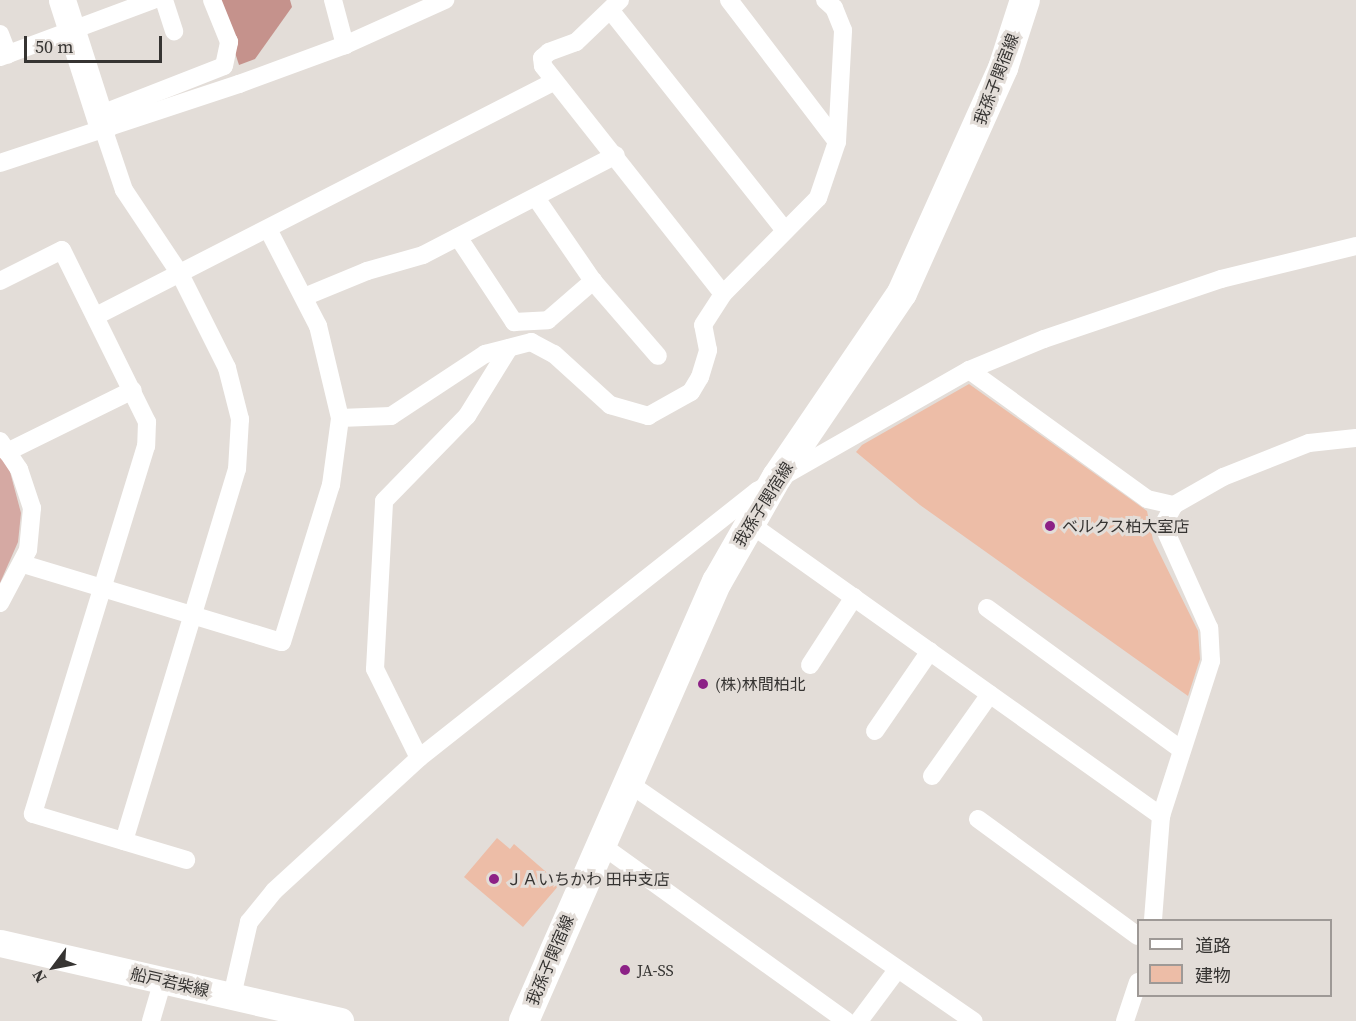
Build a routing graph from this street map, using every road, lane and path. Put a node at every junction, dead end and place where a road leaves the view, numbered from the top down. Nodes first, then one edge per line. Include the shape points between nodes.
1 (62, 0) edge
2 (153, 0) edge
3 (164, 0) edge
4 (212, 0) edge
5 (333, 0) edge
6 (445, 0) edge
7 (729, 0) edge
8 (825, 0) edge
9 (1025, 0) edge
10 (615, 5) edge
11 (73, 30) junction
12 (174, 31) dead end
13 (0, 34) edge
14 (345, 45) junction
15 (4, 56) edge
16 (553, 82) junction
17 (101, 122) junction
18 (837, 142) junction
19 (616, 155) junction
20 (0, 163) edge
21 (536, 198) junction
22 (784, 230) junction
23 (269, 231) junction
24 (458, 237) junction
25 (1356, 246) edge
26 (180, 274) junction
27 (0, 281) edge
28 (593, 281) junction
29 (723, 294) junction
30 (304, 297) junction
31 (96, 316) junction
32 (509, 348) junction
33 (657, 356) dead end
34 (969, 370) junction
35 (133, 390) junction
36 (340, 418) junction
37 (1356, 438) edge
38 (4, 446) edge
39 (777, 477) junction
40 (1174, 505) junction
41 (749, 523) junction
42 (23, 564) junction
43 (104, 589) junction
44 (854, 597) junction
45 (0, 603) edge
46 (987, 608) dead end
47 (193, 616) junction
48 (930, 651) junction
49 (810, 664) dead end
50 (990, 694) junction
51 (875, 731) dead end
52 (1182, 750) junction
53 (419, 758) junction
54 (932, 776) dead end
55 (627, 782) junction
56 (1161, 816) junction
57 (978, 819) dead end
58 (124, 841) junction
59 (600, 844) junction
60 (186, 860) dead end
61 (1153, 919) edge
62 (1137, 935) edge
63 (1, 946) edge
64 (897, 970) junction
65 (163, 980) junction
66 (1137, 985) edge
67 (232, 996) junction
68 (151, 1021) edge
69 (340, 1021) edge
70 (524, 1021) edge
71 (846, 1021) edge
72 (859, 1021) edge
73 (973, 1021) edge
74 (1125, 1021) edge

1 - 11 street
2 - 11 street
3 - 12 street
4 - 17 street via 229,42 224,66
5 - 14 street
6 - 14 street
7 - 18 street
8 - 18 street via 834,8 843,30
9 - 39 main road, 我孫子関宿線 via 1003,68 902,293
10 - 16 street via 576,42 542,58
10 - 22 street
11 - 15 street
11 - 17 street
13 - 15 street
14 - 17 street
16 - 19 street
16 - 23 street
17 - 20 street
17 - 26 street via 124,190
18 - 22 street via 818,198
19 - 21 street
19 - 29 street
21 - 24 street
21 - 28 street
22 - 29 street
23 - 26 street
23 - 30 street
24 - 28 street via 514,322 548,320
24 - 30 street via 423,255 367,271
25 - 34 street via 1106,315
26 - 31 street
26 - 47 street via 226,368 240,419 237,469
27 - 31 street via 62,250
28 - 33 street
29 - 32 street via 703,325 708,350 691,392 648,416 610,405 554,354 531,342
30 - 36 street via 326,351
31 - 35 street
32 - 36 street via 485,354 391,416
32 - 53 street via 467,416 384,501 375,669
34 - 39 street
34 - 40 street via 1147,499
35 - 38 street
35 - 43 street via 147,422 146,446
36 - 47 street via 331,485 282,642
37 - 40 street via 1309,443 1223,477
38 - 42 street via 20,469 32,508
39 - 41 main road, 我孫子関宿線
39 - 53 street via 649,572
40 - 52 street via 1163,525 1209,628 1211,661
41 - 44 street
41 - 55 main road, 我孫子関宿線 via 692,634
42 - 43 street
42 - 45 street
43 - 47 street
43 - 58 street via 33,814
44 - 48 street
44 - 49 street
46 - 52 street
47 - 58 street
48 - 50 street
48 - 51 street
50 - 54 street
50 - 56 street
52 - 56 street
53 - 67 street via 257,909 242,939
55 - 59 main road, 我孫子関宿線
55 - 64 street
56 - 61 street
57 - 62 street
58 - 60 street
59 - 70 main road, 我孫子関宿線
59 - 71 street
63 - 65 street, 船戸若柴線
64 - 72 street
64 - 73 street
65 - 67 street, 船戸若柴線
65 - 68 street
66 - 74 street
67 - 69 street, 船戸若柴線

